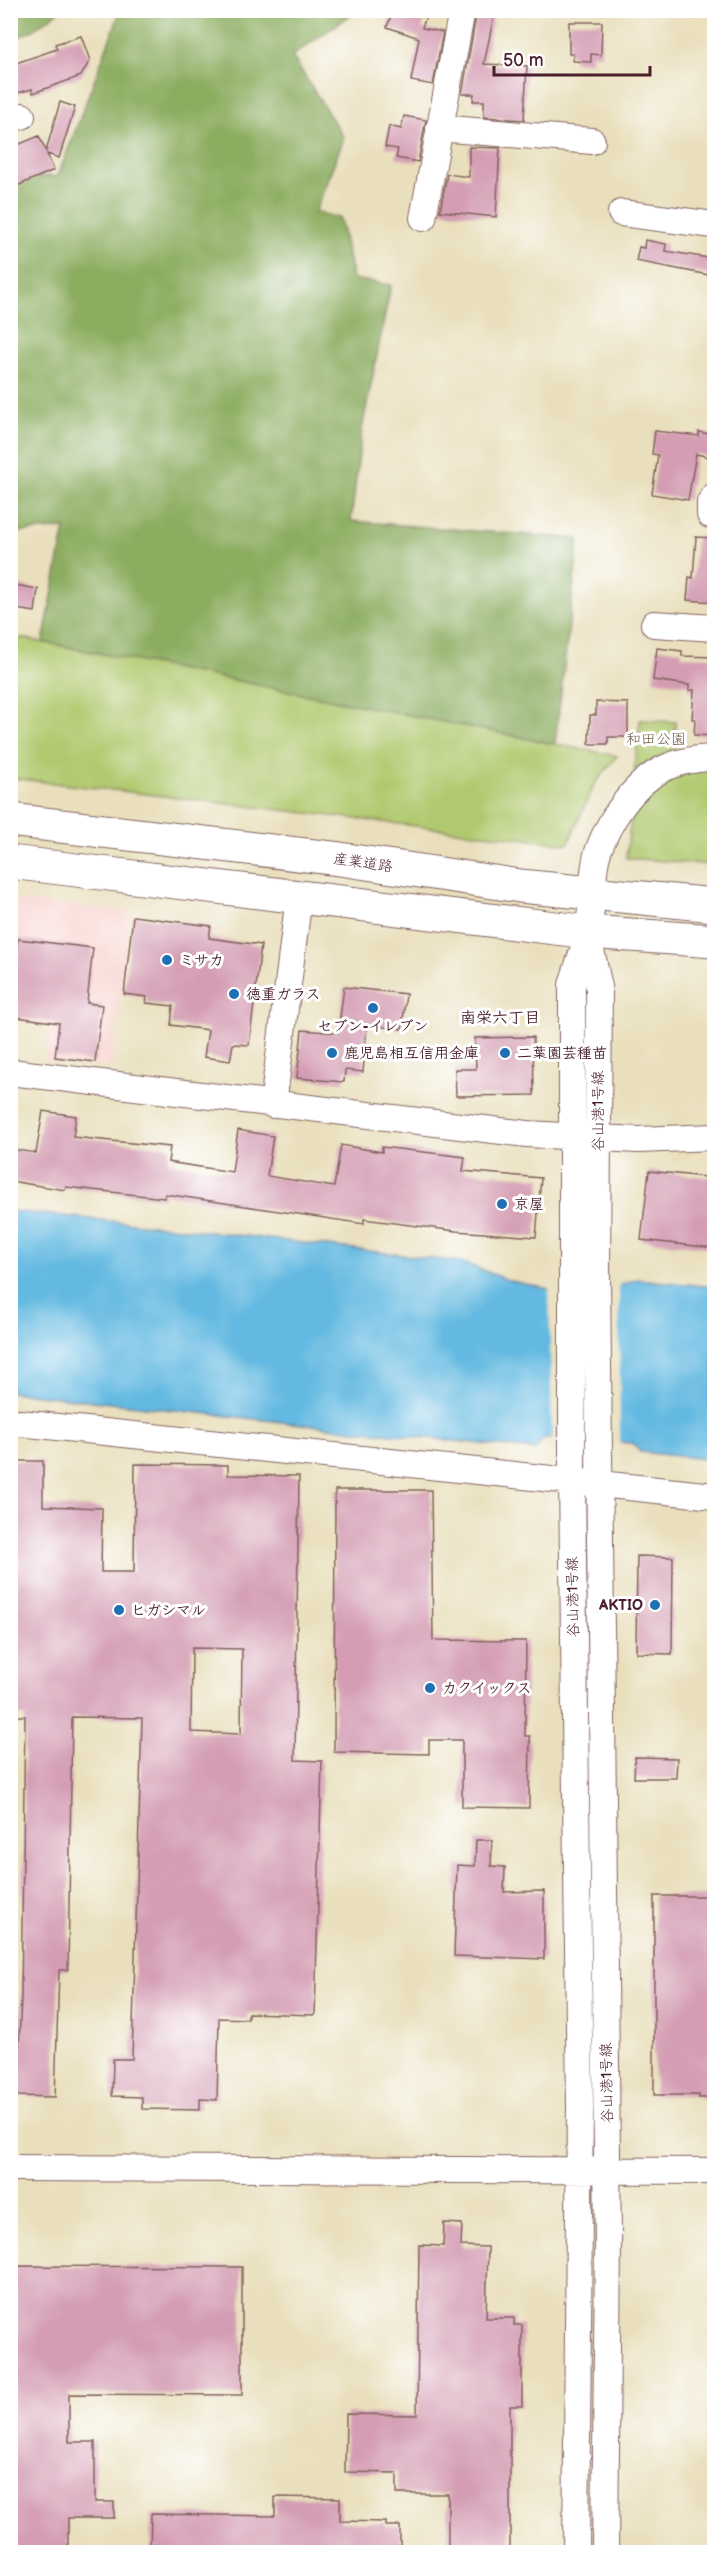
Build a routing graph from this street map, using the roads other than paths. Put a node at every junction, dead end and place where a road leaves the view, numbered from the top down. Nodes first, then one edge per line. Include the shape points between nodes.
1 (462, 10) edge
2 (439, 128) junction
3 (592, 141) dead end
4 (621, 213) dead end
5 (423, 218) dead end
6 (714, 225) edge
7 (714, 496) edge
8 (714, 516) edge
9 (654, 624) dead end
10 (714, 628) edge
11 (714, 758) edge
12 (10, 820) edge
13 (10, 862) edge
14 (592, 894) junction
15 (299, 896) junction
16 (714, 905) edge
17 (588, 933) junction
18 (714, 941) edge
19 (10, 1072) edge
20 (273, 1105) junction
21 (585, 1137) junction
22 (714, 1137) edge
23 (10, 1422) edge
24 (572, 1481) junction
25 (600, 1484) junction
26 (714, 1496) edge
27 (10, 2168) edge
28 (608, 2170) junction
29 (579, 2171) junction
30 (714, 2171) edge
31 (576, 2553) edge
32 (605, 2553) edge

1 - 2 street
2 - 3 street
2 - 5 street
4 - 6 street
7 - 8 street via 710,502 710,515
9 - 10 street
11 - 14 street, 谷山港1号線 via 686,759 652,774 635,789 608,829 596,858
12 - 14 main road, 産業道路
13 - 15 main road
14 - 16 main road, 産業道路
14 - 17 street, 谷山港1号線
15 - 17 main road
15 - 20 street
17 - 18 main road
17 - 21 street, 谷山港1号線 via 599,987
19 - 20 street
20 - 21 street
21 - 22 street
21 - 24 street, 谷山港1号線 via 570,1272
21 - 25 street, 谷山港1号線 via 597,1277
23 - 24 street
24 - 25 street
24 - 29 street, 谷山港1号線
25 - 26 street
25 - 28 street, 谷山港1号線
27 - 29 street
28 - 29 street
28 - 30 street
28 - 32 street, 谷山港1号線
29 - 31 street, 谷山港1号線

